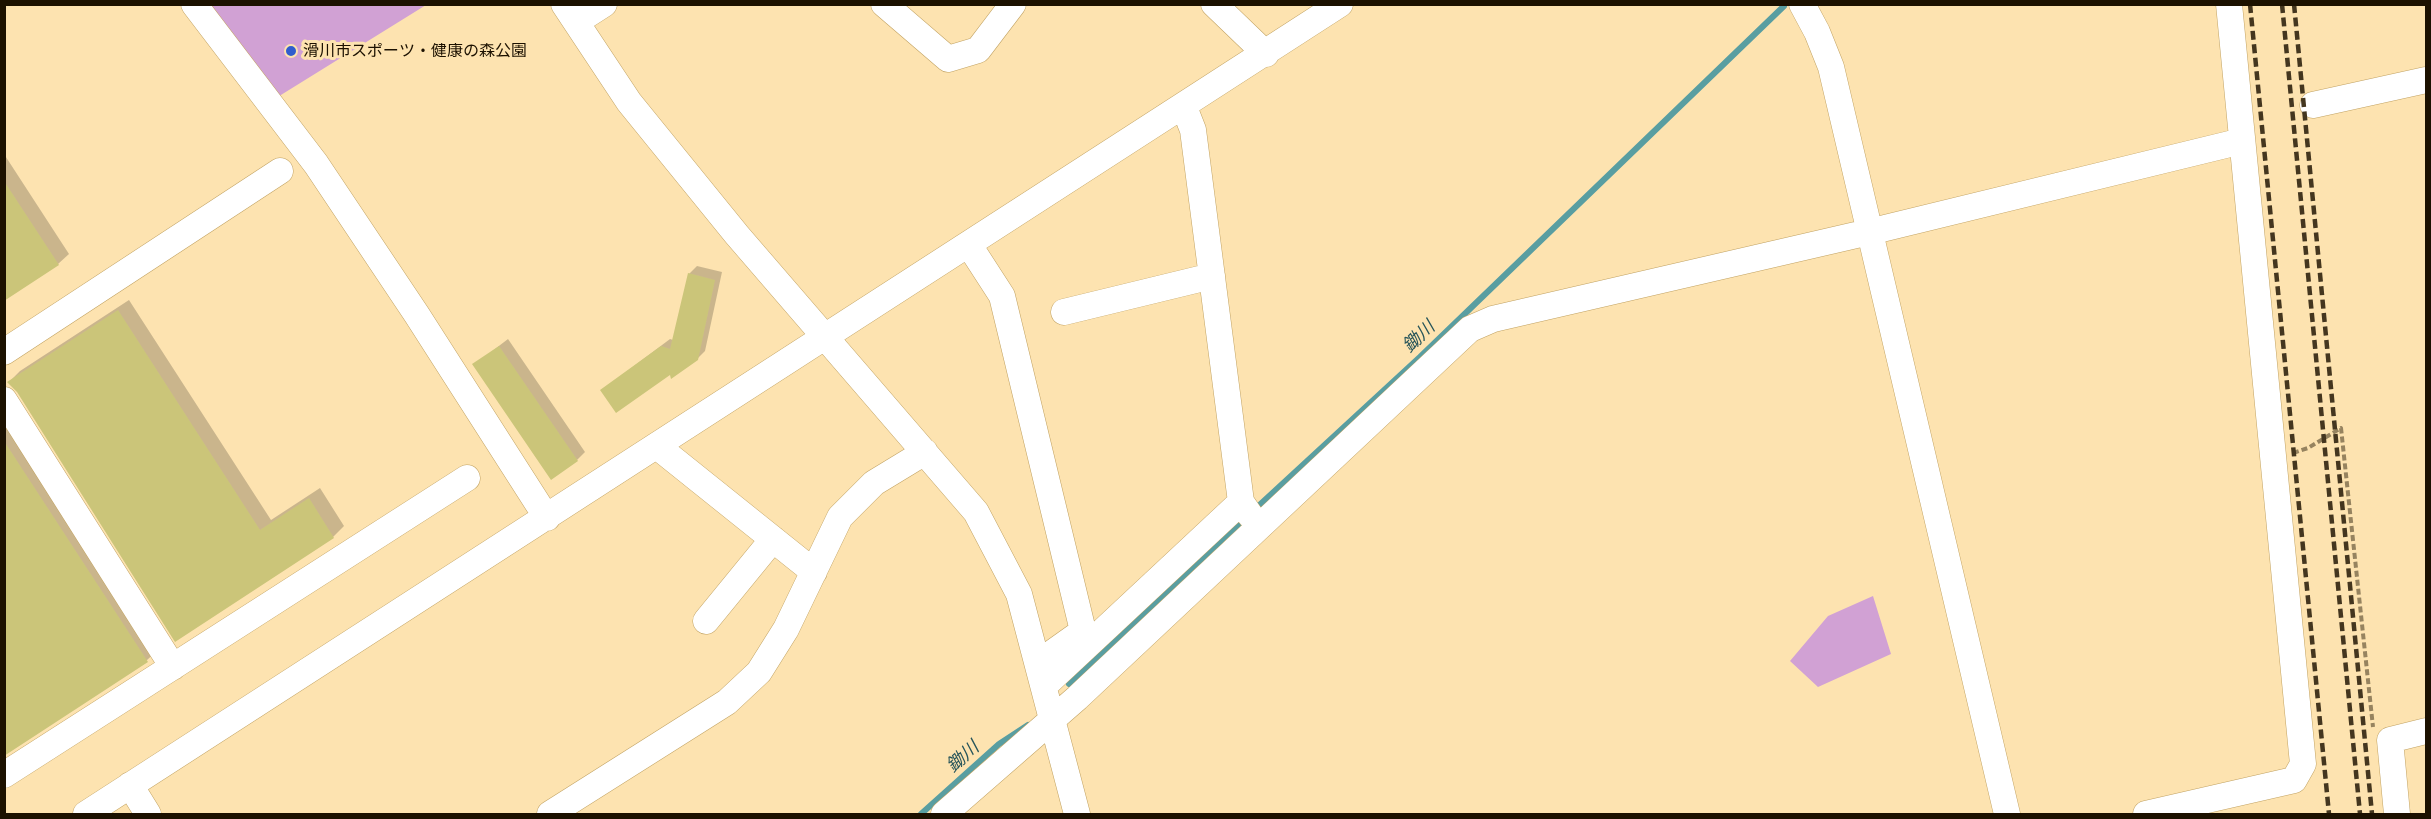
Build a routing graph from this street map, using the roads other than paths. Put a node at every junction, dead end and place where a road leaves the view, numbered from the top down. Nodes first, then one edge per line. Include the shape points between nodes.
1 (194, 4) edge
2 (604, 4) edge
3 (884, 4) edge
4 (1013, 4) edge
5 (1214, 4) edge
6 (1340, 4) edge
7 (1802, 4) edge
8 (2229, 4) edge
9 (570, 13) edge
10 (1266, 54) junction
11 (2427, 80) edge
12 (2313, 105) dead end
13 (1184, 107) junction
14 (2242, 141) junction
15 (280, 171) dead end
16 (1869, 232) junction
17 (969, 246) junction
18 (1212, 276) junction
19 (1064, 312) dead end
20 (825, 339) junction
21 (4, 352) edge
22 (4, 400) edge
23 (658, 447) junction
24 (926, 452) junction
25 (467, 478) dead end
26 (1250, 515) junction
27 (547, 518) junction
28 (772, 539) junction
29 (814, 572) junction
30 (706, 621) dead end
31 (173, 667) junction
32 (1041, 674) junction
33 (1053, 717) junction
34 (2427, 731) edge
35 (4, 775) edge
36 (130, 785) junction
37 (86, 814) edge
38 (148, 814) edge
39 (550, 814) edge
40 (945, 814) edge
41 (1077, 814) edge
42 (2007, 814) edge
43 (2146, 814) edge
44 (2397, 814) edge

1 - 27 street via 316,164
2 - 9 street
3 - 4 street via 948,59 978,50
5 - 10 street
6 - 10 street
7 - 16 street via 1831,67
8 - 14 street
9 - 20 street via 629,102
10 - 13 street
11 - 12 street
13 - 17 street
13 - 18 street via 1193,130
14 - 16 street
14 - 43 street via 2303,764 2294,780
15 - 21 street
16 - 26 street via 1493,318 1470,329
16 - 42 street
17 - 20 street
17 - 32 street via 1002,296 1083,631
18 - 19 street
18 - 26 street
20 - 23 street
20 - 24 street
22 - 31 street
23 - 27 street
23 - 28 street
24 - 29 street via 874,483 840,517
24 - 32 street via 976,512 1019,594
25 - 31 street
26 - 32 street
26 - 33 street via 1077,698
27 - 36 street
28 - 29 street
28 - 30 street
29 - 39 street via 759,672 727,702
31 - 35 street
32 - 33 street
33 - 40 street
33 - 41 street
34 - 44 street via 2390,740
36 - 37 street
36 - 38 street

